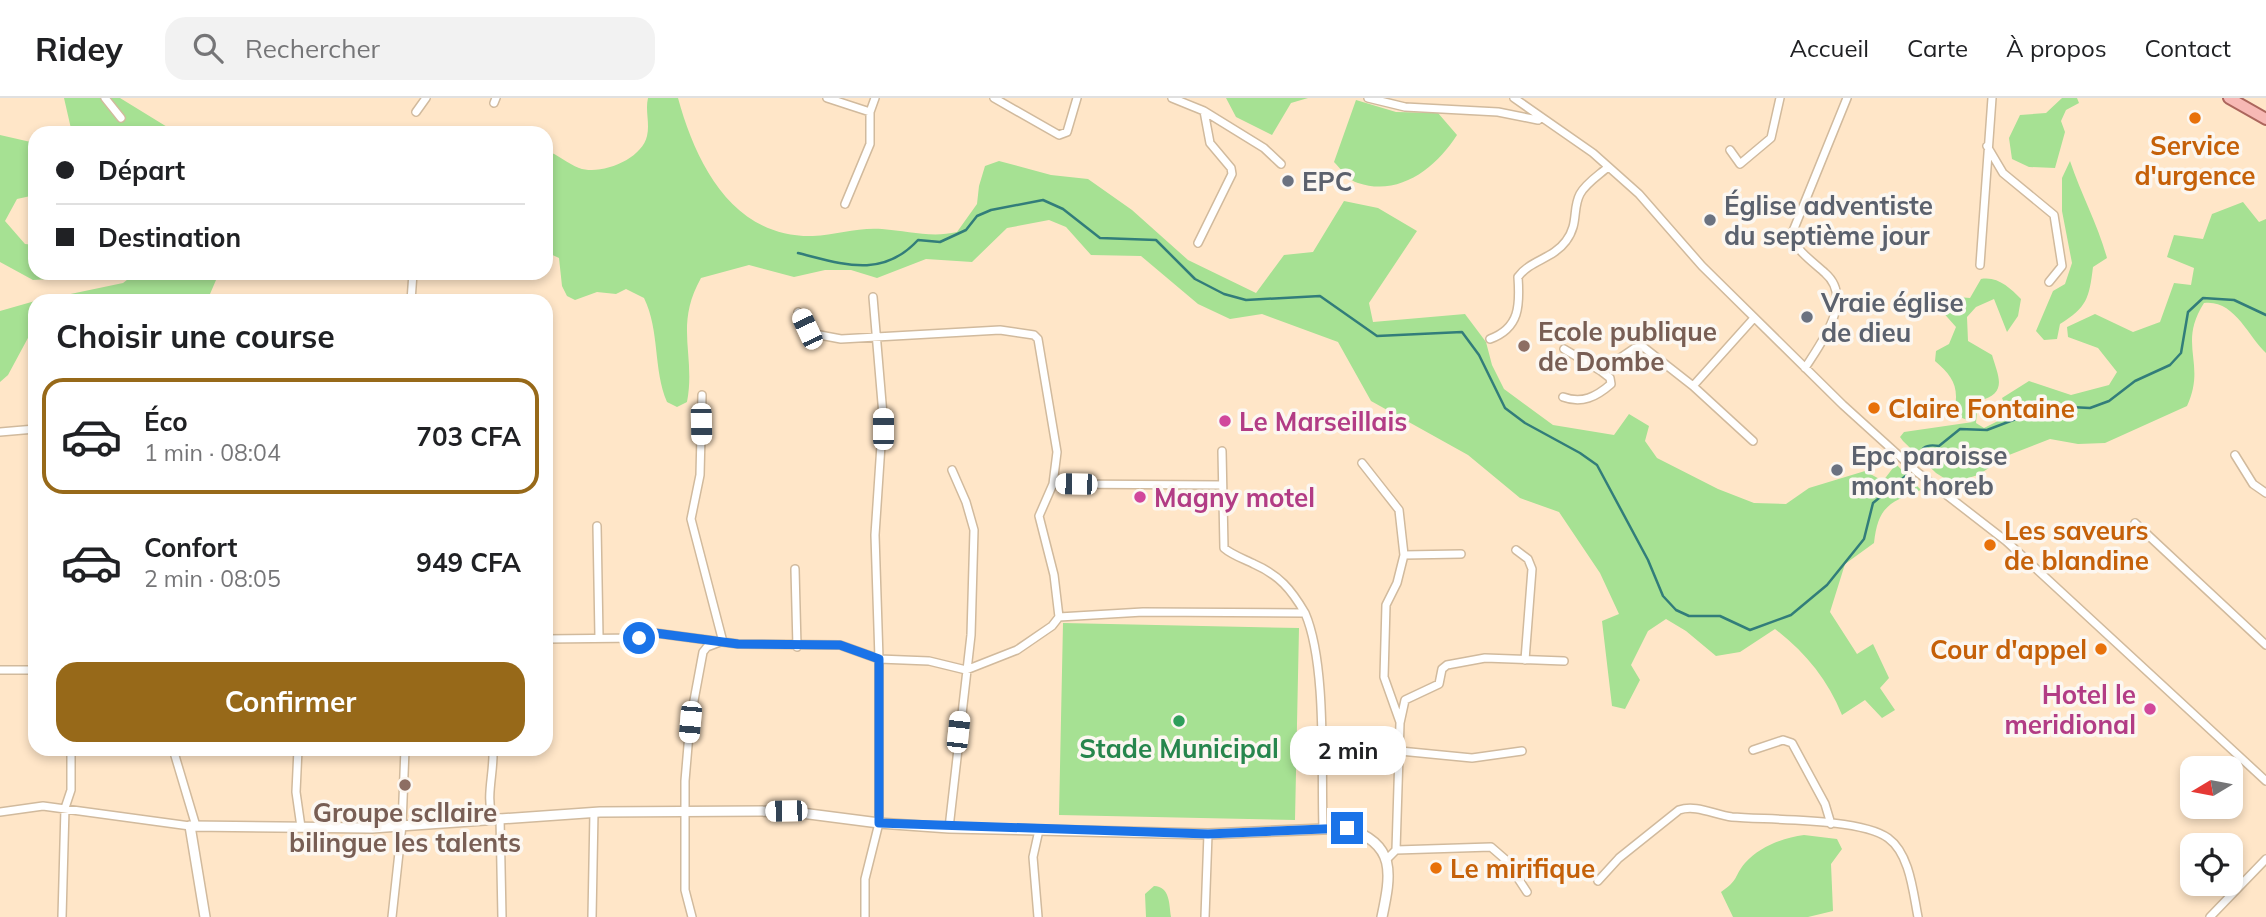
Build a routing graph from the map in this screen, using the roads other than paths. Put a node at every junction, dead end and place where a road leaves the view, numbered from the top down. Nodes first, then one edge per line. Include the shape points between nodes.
1 (105, 98) edge
2 (426, 98) edge
3 (827, 98) edge
4 (875, 98) edge
5 (994, 98) edge
6 (1077, 98) edge
7 (1172, 98) edge
8 (1368, 98) edge
9 (1514, 98) edge
10 (1780, 98) edge
11 (1847, 98) edge
12 (1992, 98) edge
13 (2229, 98) edge
14 (1203, 111) junction
15 (416, 112) dead end
16 (870, 112) junction
17 (121, 118) dead end
18 (2266, 119) edge
19 (1542, 121) junction
20 (1987, 146) junction
21 (1730, 150) dead end
22 (1281, 164) dead end
23 (1608, 167) junction
24 (845, 204) dead end
25 (1198, 243) dead end
26 (1980, 265) dead end
27 (2049, 282) dead end
28 (873, 297) dead end
29 (798, 312) dead end
30 (1754, 318) junction
31 (877, 339) junction
32 (1490, 339) dead end
33 (1564, 349) dead end
34 (1805, 368) junction
35 (1601, 371) junction
36 (1693, 386) junction
37 (702, 396) dead end
38 (1563, 397) dead end
39 (28, 430) edge
40 (0, 432) edge
41 (1753, 441) dead end
42 (1222, 451) dead end
43 (2235, 455) dead end
44 (1362, 463) dead end
45 (952, 470) dead end
46 (1053, 484) junction
47 (1222, 485) junction
48 (2266, 493) edge
49 (2135, 523) dead end
50 (597, 526) dead end
51 (1516, 550) dead end
52 (1461, 554) dead end
53 (1404, 555) junction
54 (795, 569) dead end
55 (1305, 613) junction
56 (1059, 617) junction
57 (599, 637) junction
58 (553, 639) edge
59 (722, 641) junction
60 (2266, 645) edge
61 (797, 646) junction
62 (879, 659) junction
63 (1525, 660) junction
64 (1564, 661) dead end
65 (0, 670) edge
66 (28, 670) edge
67 (966, 670) junction
68 (1401, 723) junction
69 (1753, 750) dead end
70 (1400, 751) junction
71 (1522, 751) dead end
72 (71, 756) edge
73 (175, 756) edge
74 (298, 756) edge
75 (405, 756) edge
76 (494, 756) edge
77 (2266, 781) edge
78 (65, 808) junction
79 (0, 812) edge
80 (594, 812) junction
81 (686, 813) junction
82 (496, 818) junction
83 (879, 823) junction
84 (1831, 824) junction
85 (402, 825) junction
86 (193, 826) junction
87 (302, 827) junction
88 (1323, 827) junction
89 (949, 828) junction
90 (1039, 830) junction
91 (1208, 834) junction
92 (1396, 850) junction
93 (1387, 859) junction
94 (2266, 859) edge
95 (1598, 881) dead end
96 (1527, 892) dead end
97 (62, 917) edge
98 (205, 917) edge
99 (392, 917) edge
100 (502, 917) edge
101 (592, 917) edge
102 (692, 917) edge
103 (865, 917) edge
104 (1038, 917) edge
105 (1205, 917) edge
106 (1382, 917) edge
107 (1918, 917) edge
108 (2210, 917) edge

1 - 17 street
2 - 15 street
3 - 16 street
4 - 16 street
5 - 6 street via 1059,135 1067,132
7 - 14 street
8 - 19 street via 1405,107 1498,112
9 - 19 street
10 - 21 street via 1771,138 1740,164
11 - 34 street via 1791,236 1830,277 1837,293 1832,321
12 - 20 street
13 - 18 main road
14 - 22 street via 1264,148
14 - 25 street via 1210,143 1232,174
16 - 24 street via 870,144
19 - 23 street
20 - 26 street
20 - 27 street via 2003,173 2054,215 2062,267
23 - 30 street via 1639,194
23 - 32 street via 1579,195 1575,227 1565,243 1518,277 1518,315 1503,334
28 - 31 street
29 - 31 street via 814,335
30 - 34 street
30 - 36 street
31 - 46 street via 1000,330 1034,335 1040,344 1057,452
31 - 62 street via 883,415 875,536
33 - 35 street
34 - 77 street via 1917,472 2006,541
35 - 36 street via 1642,346
35 - 38 street via 1611,384 1597,396
36 - 41 street
37 - 59 street via 700,475 691,519
39 - 40 street
42 - 47 street
43 - 48 street via 2253,484
44 - 53 street via 1399,510
45 - 67 street via 974,530
46 - 47 street
46 - 56 street via 1039,516 1053,568
47 - 55 street via 1224,548 1283,581
49 - 60 street
50 - 57 street
51 - 63 street via 1532,569
52 - 53 street
53 - 68 street via 1386,605 1384,666 1386,686
54 - 61 street
55 - 56 street via 1143,612
55 - 88 street via 1318,683
56 - 67 street via 1017,650
57 - 58 street
57 - 59 street via 639,638 655,633
59 - 61 street
59 - 81 street via 703,652 690,722
61 - 62 street via 848,646
62 - 67 street via 929,661
62 - 83 street
63 - 64 street
63 - 68 street via 1485,658 1447,665 1438,684 1405,700
65 - 66 street
67 - 89 street
68 - 70 street
69 - 84 street via 1776,741 1792,743
70 - 71 street via 1472,758
70 - 92 street
72 - 78 street via 71,790
73 - 86 street
74 - 87 street via 296,792
75 - 85 street
76 - 82 street via 487,793
78 - 79 street
78 - 86 street
78 - 97 street
80 - 81 street
80 - 82 street
80 - 101 street
81 - 83 street via 786,811
81 - 102 street via 685,890
82 - 85 street
82 - 100 street
83 - 89 street
83 - 103 street via 865,879
84 - 95 street via 1730,817 1684,808 1619,858
84 - 107 street via 1875,832 1895,844 1912,885
85 - 87 street
85 - 99 street
86 - 87 street
86 - 98 street
88 - 91 street
88 - 93 street via 1367,835
89 - 90 street
90 - 91 street
90 - 104 street via 1033,857
91 - 105 street
92 - 93 street
92 - 96 street via 1491,847 1506,860
93 - 106 street
94 - 108 street

